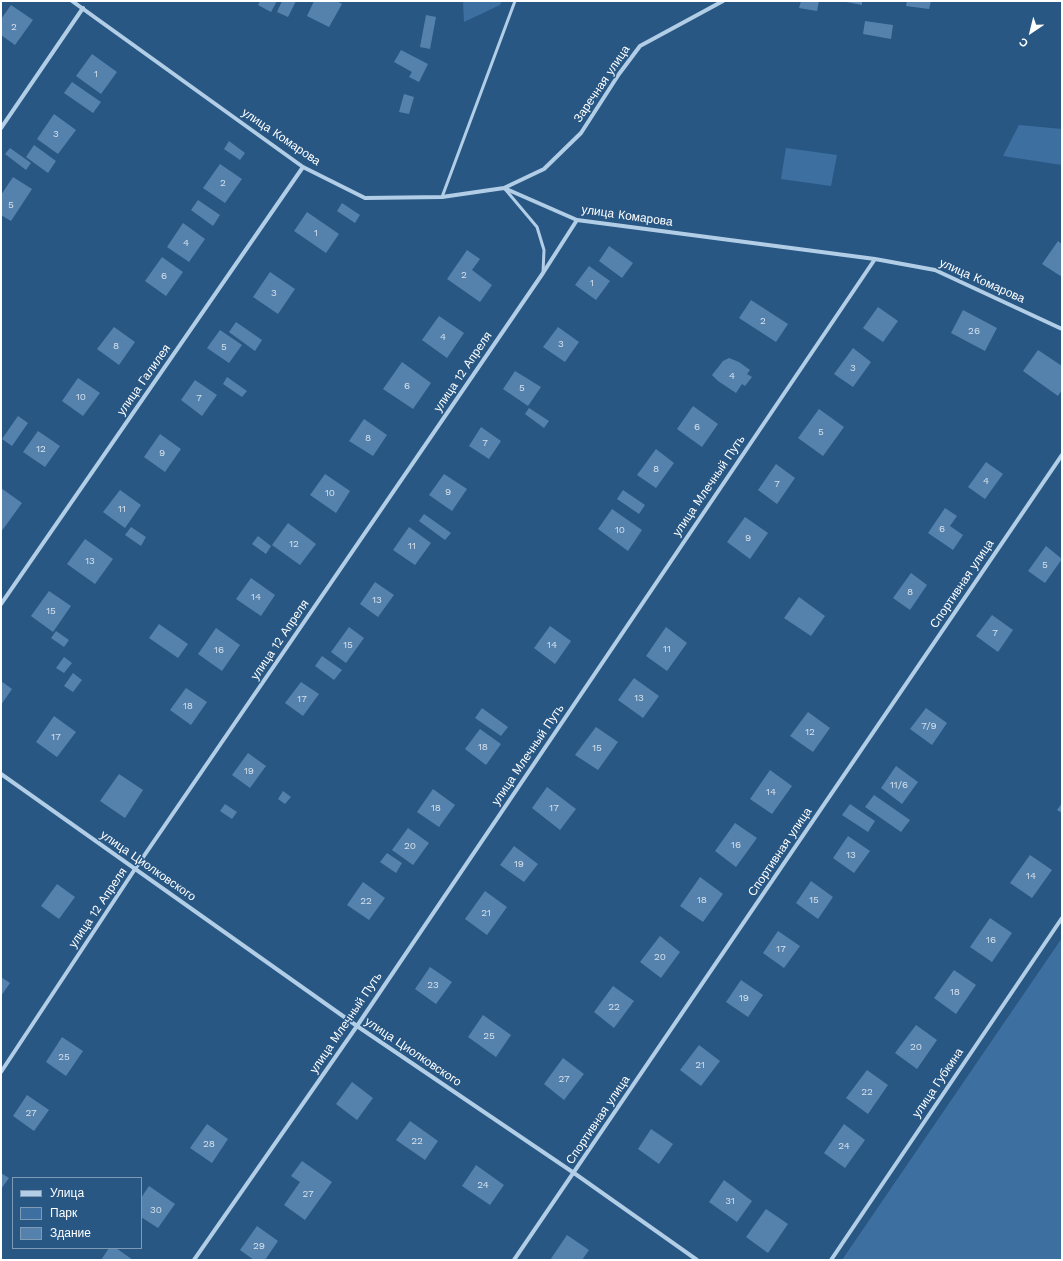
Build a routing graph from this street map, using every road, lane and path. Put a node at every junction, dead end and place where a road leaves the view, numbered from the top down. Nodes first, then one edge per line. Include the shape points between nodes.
1 (72, 1) edge
2 (515, 1) edge
3 (723, 1) edge
4 (82, 8) junction
5 (1, 128) edge
6 (303, 167) junction
7 (504, 188) junction
8 (442, 197) junction
9 (577, 220) junction
10 (875, 259) junction
11 (543, 273) junction
12 (1062, 329) edge
13 (1062, 455) edge
14 (1, 604) edge
15 (1, 774) edge
16 (135, 869) junction
17 (1062, 918) edge
18 (357, 1026) junction
19 (1, 1072) edge
20 (574, 1173) junction
21 (194, 1260) edge
22 (514, 1260) edge
23 (697, 1260) edge
24 (831, 1260) edge

1 - 4 street, улица Комарова
2 - 8 lane
3 - 7 street, Заречная улица via 640,46 581,133 544,169
4 - 5 street
4 - 6 street, улица Комарова
6 - 8 street, улица Комарова via 365,198
6 - 14 street, улица Галилея
7 - 8 street, улица Комарова
7 - 9 street, улица Комарова
7 - 11 lane via 537,227 544,250
9 - 10 street, улица Комарова
9 - 11 street, улица 12 Апреля
10 - 12 street, улица Комарова via 935,270
10 - 18 street, улица Млечный Путь
11 - 16 street, улица 12 Апреля
13 - 20 street, Спортивная улица
15 - 16 street, улица Циолковского
16 - 18 street, улица Циолковского
16 - 19 street, улица 12 Апреля
17 - 24 street, улица Губкина
18 - 20 street, улица Циолковского
18 - 21 street, улица Млечный Путь
20 - 22 street, Спортивная улица
20 - 23 street, улица Циолковского

